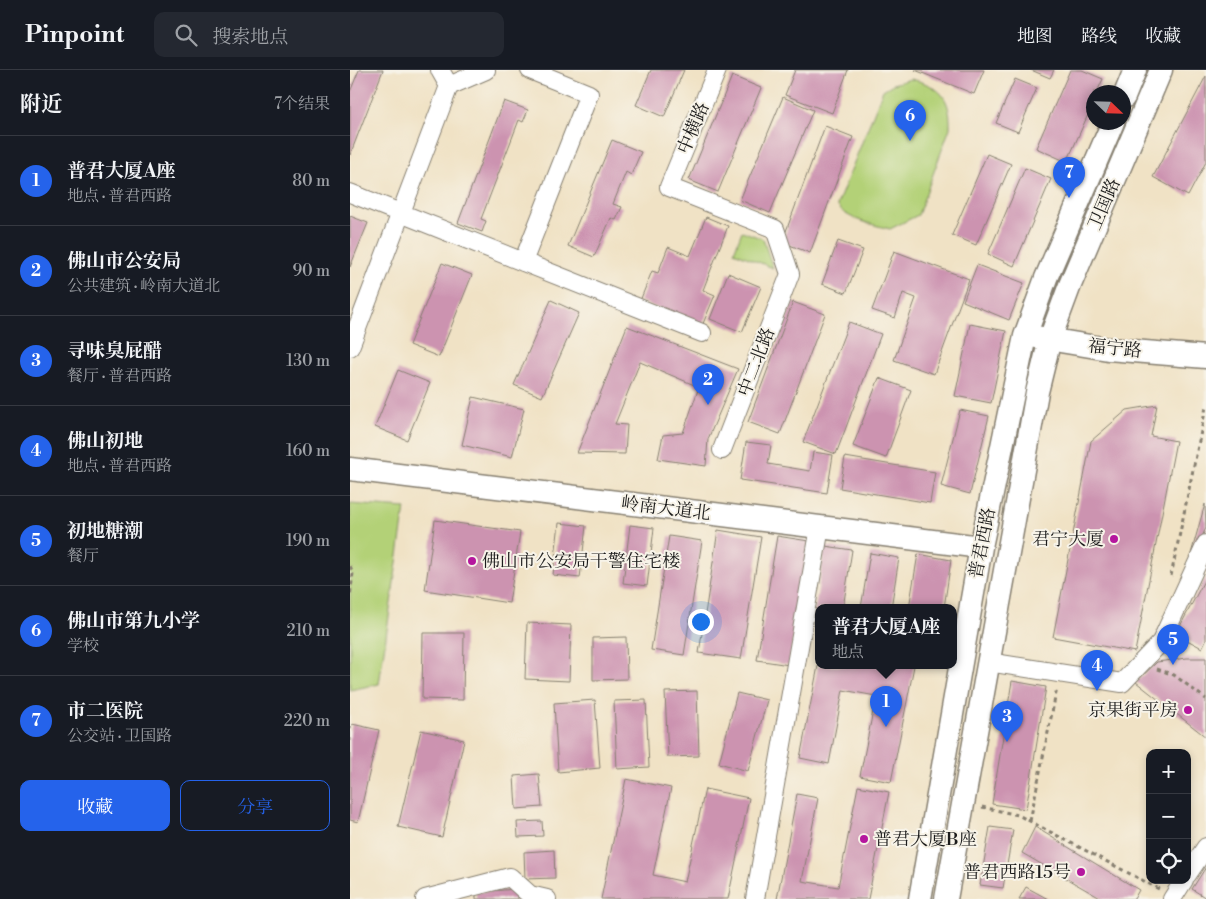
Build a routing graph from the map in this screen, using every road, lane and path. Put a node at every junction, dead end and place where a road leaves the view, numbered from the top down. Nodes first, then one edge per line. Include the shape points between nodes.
1 (440, 70) edge
2 (486, 70) edge
3 (530, 70) edge
4 (717, 70) edge
5 (1135, 70) edge
6 (1161, 70) edge
7 (1129, 85) edge
8 (449, 86) junction
9 (1110, 130) edge
10 (350, 193) edge
11 (401, 214) junction
12 (523, 262) junction
13 (790, 274) joint
14 (702, 333) dead end
15 (1025, 336) junction
16 (1050, 340) junction
17 (350, 347) edge
18 (1206, 357) edge
19 (1206, 407) edge
20 (722, 450) dead end
21 (350, 469) edge
22 (820, 527) junction
23 (1206, 544) edge
24 (981, 547) junction
25 (350, 566) edge
26 (1169, 586) dead end
27 (350, 597) edge
28 (811, 628) edge
29 (958, 652) edge
30 (988, 662) junction
31 (1140, 664) junction
32 (955, 669) edge
33 (1060, 673) junction
34 (1206, 699) edge
35 (982, 807) dead end
36 (1030, 821) junction
37 (1206, 847) edge
38 (1191, 870) edge
39 (1182, 884) edge
40 (539, 898) edge
41 (1173, 898) edge
42 (425, 899) edge
43 (755, 899) edge
44 (920, 899) edge
45 (946, 899) edge

1 - 8 street
2 - 8 street
3 - 12 street via 589,94
4 - 13 street, 中横路 via 669,186 775,228
5 - 7 main road
6 - 16 main road, 卫国路
8 - 11 street
9 - 15 main road, 卫国路 via 1046,278
10 - 11 street
11 - 12 street
11 - 17 street
12 - 14 street
13 - 20 street, 中二北路
15 - 16 main road, 福宁路
15 - 24 main road, 普君西路
16 - 18 main road, 福宁路 via 1108,349
16 - 30 main road, 普君西路 via 1037,392
19 - 26 path
21 - 22 main road, 岭南大道北
22 - 24 main road, 岭南大道北
22 - 28 street
23 - 31 street via 1161,642
24 - 29 main road, 普君西路
25 - 27 path via 353,574
28 - 43 street
30 - 33 street
30 - 45 main road, 普君西路
31 - 33 street via 1122,683
31 - 34 path via 1174,675
32 - 44 main road, 普君西路
33 - 36 path
35 - 36 path
36 - 41 path
37 - 38 street
39 - 41 street
40 - 42 street via 530,895 510,877

